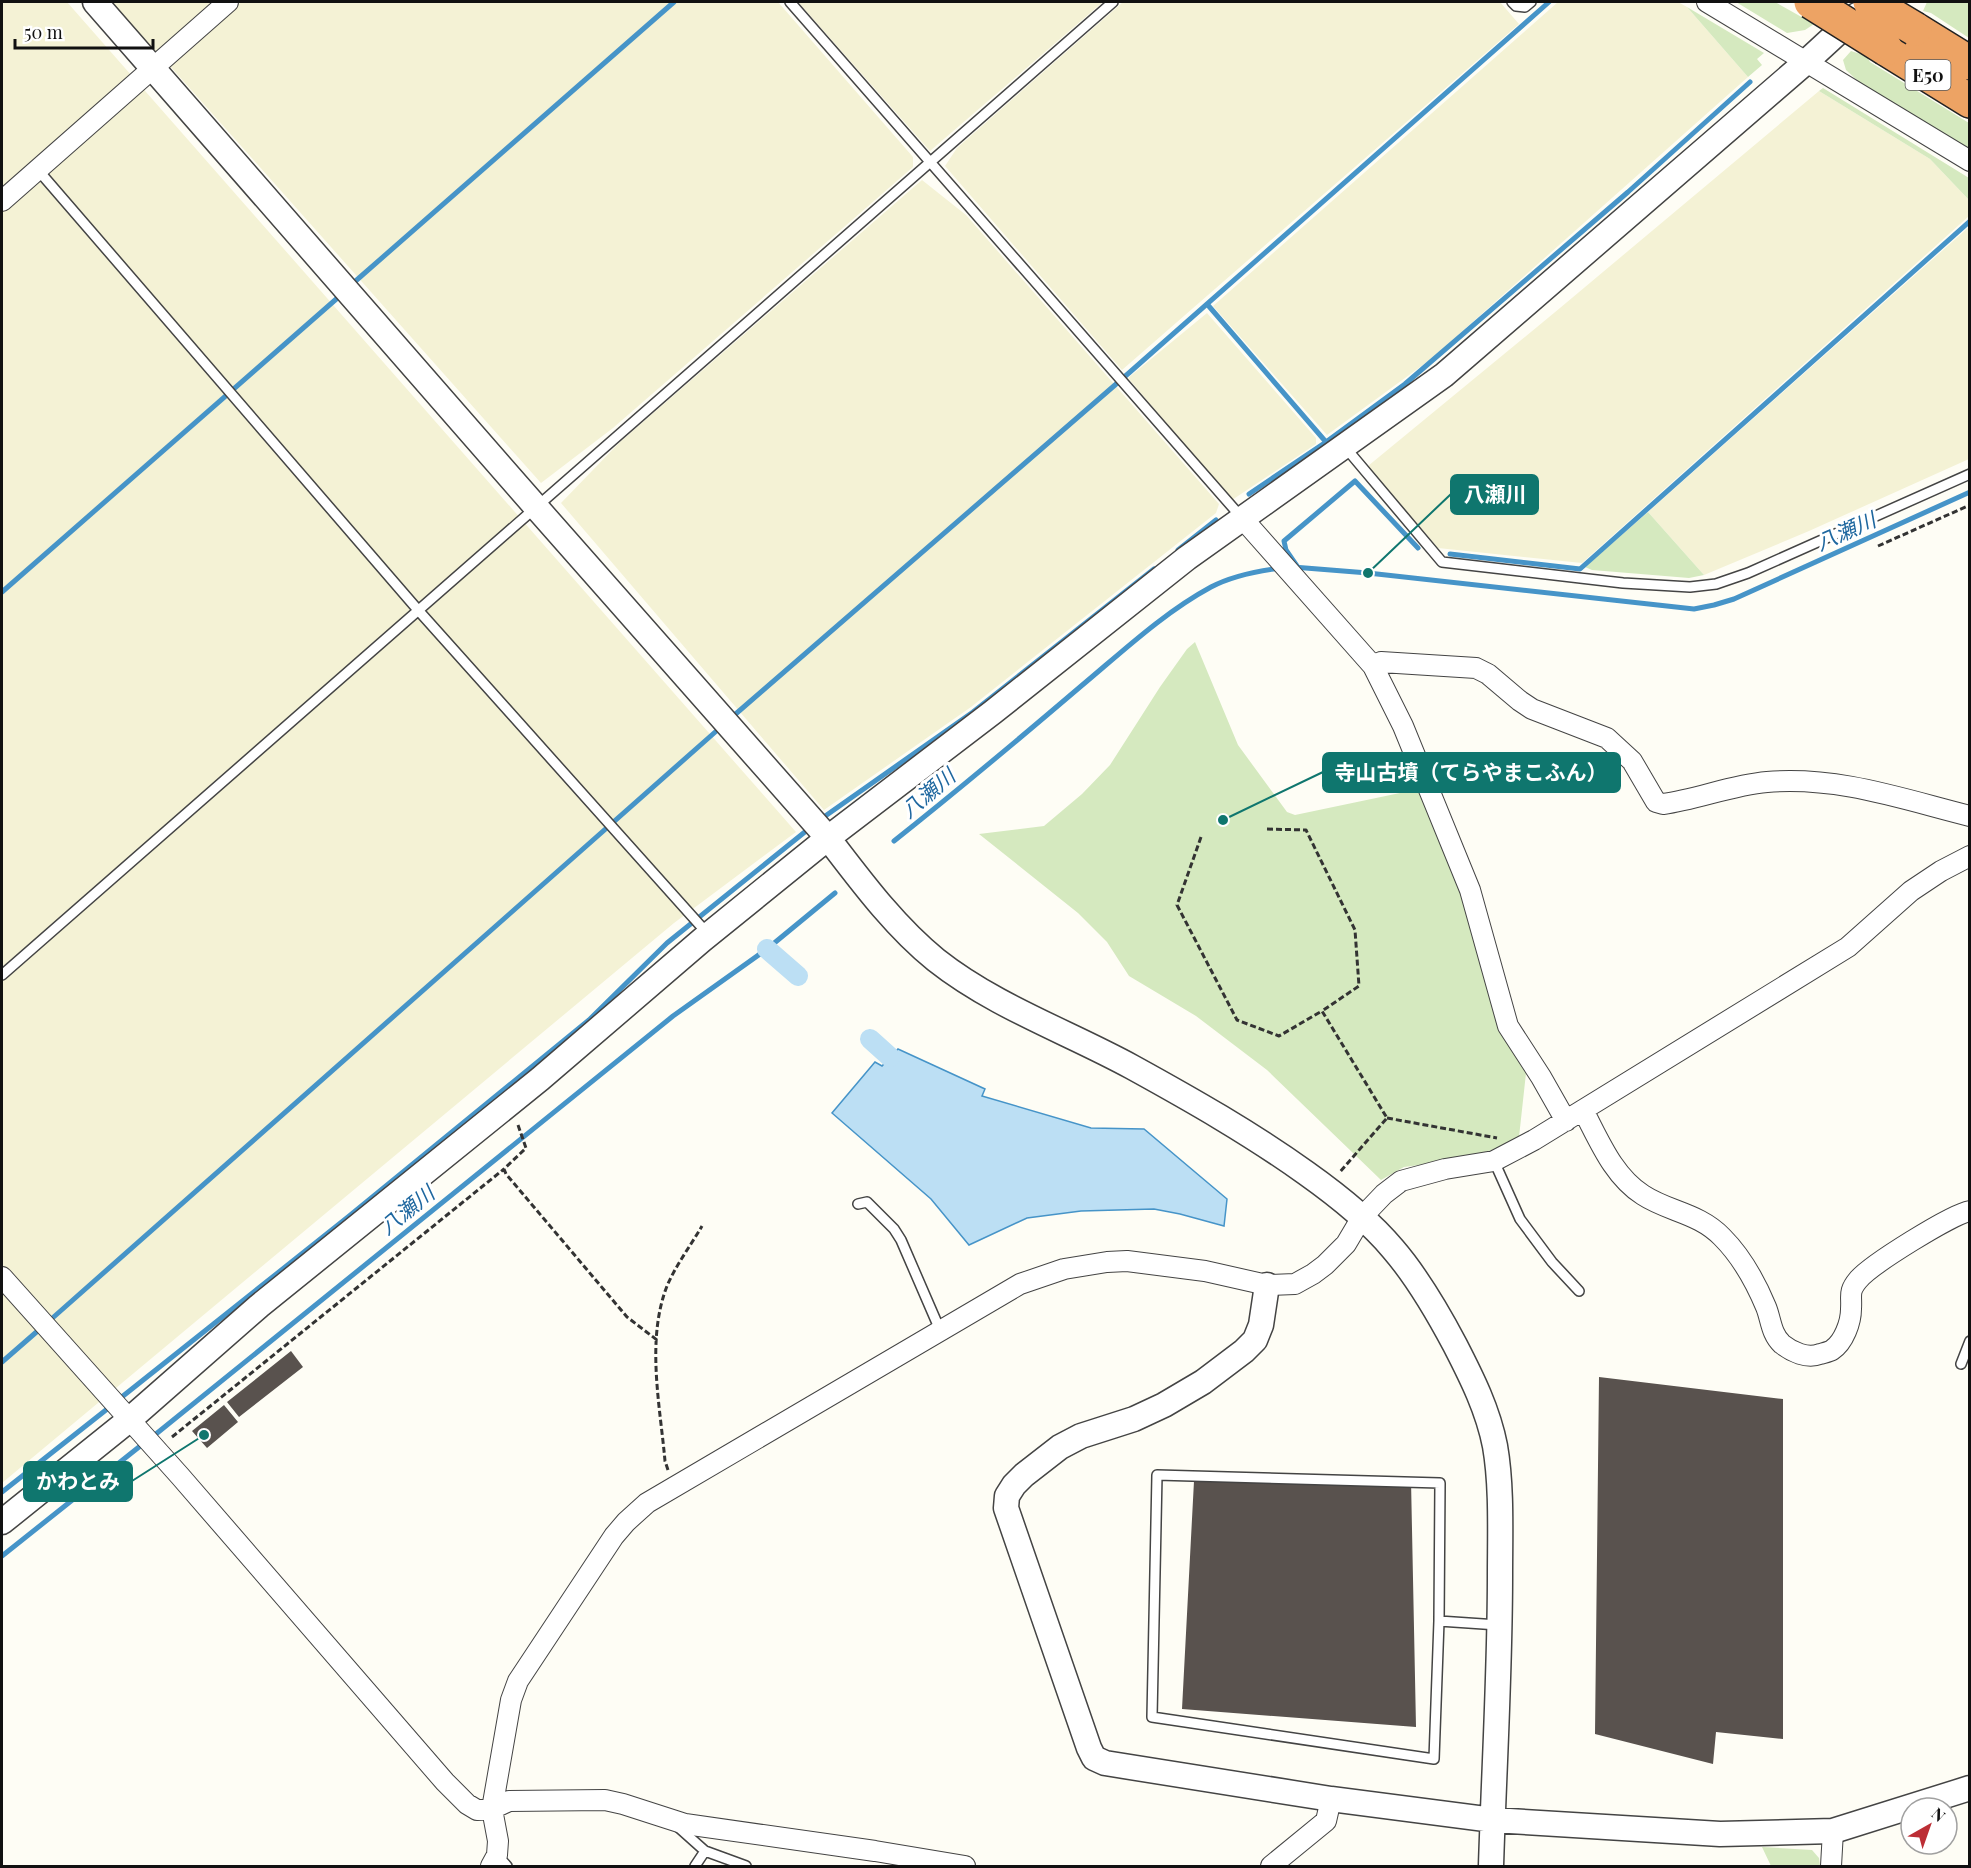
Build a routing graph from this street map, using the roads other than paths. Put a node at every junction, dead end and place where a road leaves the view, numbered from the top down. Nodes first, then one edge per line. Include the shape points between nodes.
1 (95, 2) edge
2 (228, 2) edge
3 (790, 2) edge
4 (1113, 2) edge
5 (1512, 2) edge
6 (1531, 2) edge
7 (1707, 2) edge
8 (1811, 2) edge
9 (1871, 2) edge
10 (1806, 62) junction
11 (1970, 63) edge
12 (153, 67) junction
13 (1970, 101) edge
14 (931, 161) junction
15 (1970, 161) edge
16 (38, 171) junction
17 (2, 201) edge
18 (1345, 447) junction
19 (1970, 474) edge
20 (536, 507) junction
21 (1242, 518) junction
22 (418, 610) junction
23 (1373, 666) junction
24 (1970, 816) edge
25 (828, 838) junction
26 (1970, 856) edge
27 (708, 935) junction
28 (2, 975) edge
29 (1575, 1116) junction
30 (1494, 1161) junction
31 (858, 1204) dead end
32 (1970, 1211) edge
33 (1362, 1216) junction
34 (2, 1276) edge
35 (1267, 1285) junction
36 (1579, 1291) dead end
37 (940, 1330) junction
38 (1970, 1341) edge
39 (1961, 1364) dead end
40 (133, 1425) junction
41 (2, 1521) edge
42 (1439, 1621) junction
43 (1500, 1626) junction
44 (1970, 1788) edge
45 (1331, 1799) junction
46 (492, 1809) junction
47 (1492, 1820) junction
48 (672, 1821) junction
49 (1833, 1831) junction
50 (705, 1851) junction
51 (498, 1862) edge
52 (695, 1866) edge
53 (746, 1866) edge
54 (965, 1866) edge
55 (1271, 1866) edge
56 (1491, 1866) edge
57 (1831, 1866) edge

1 - 12 street
2 - 12 street
3 - 14 lane
4 - 14 lane
5 - 6 lane via 1525,7
7 - 10 street
8 - 13 highway, E50, bridge
9 - 10 street
9 - 11 highway, E50, bridge
10 - 15 street
10 - 18 street via 1444,375
12 - 16 street
12 - 20 street
14 - 20 lane
14 - 21 lane
16 - 17 street
16 - 22 lane
18 - 19 lane via 1442,562 1690,587 1716,584 1748,573
18 - 21 street
20 - 22 lane
20 - 25 street
21 - 23 street
21 - 25 street
22 - 27 lane
22 - 28 lane
23 - 24 street via 1381,662 1476,668 1532,709 1607,738 1632,761 1656,802 1663,804 1764,782 1791,781 1866,788
23 - 29 street via 1403,726 1470,890 1508,1026 1541,1077
25 - 27 street
25 - 33 street via 888,913 936,960 992,995 1213,1112 1273,1149
26 - 29 street via 1911,891 1848,947
27 - 40 street via 540,1079 259,1306
29 - 30 street
29 - 32 street via 1633,1187 1644,1196 1705,1223 1723,1238 1750,1275 1780,1342 1804,1355 1832,1350 1840,1341 1851,1311 1850,1291 1859,1278 1912,1241
30 - 33 street via 1401,1181
30 - 36 lane via 1520,1219
31 - 37 lane via 867,1202 894,1229
33 - 35 street via 1346,1244 1313,1274 1294,1284
33 - 43 street via 1418,1280 1479,1391 1495,1446 1500,1512
34 - 40 street
35 - 37 street via 1205,1271 1107,1262 1064,1269 1031,1280
35 - 45 street via 1262,1325 1244,1351 1164,1405 1060,1447 1014,1485 1006,1508 1094,1758 1105,1763
37 - 46 street via 673,1486 626,1522 518,1681 511,1700
38 - 39 lane
40 - 41 street
40 - 46 street via 445,1782 477,1810
42 - 42 lane via 1440,1483 1157,1475 1152,1717 1434,1760
42 - 43 lane
43 - 47 street
44 - 49 street
45 - 47 street
45 - 55 street via 1326,1821
46 - 48 street via 509,1801 605,1800
46 - 51 street
47 - 49 street via 1720,1834
47 - 56 street
48 - 50 lane
48 - 54 street
49 - 57 street
50 - 52 lane
50 - 53 lane

